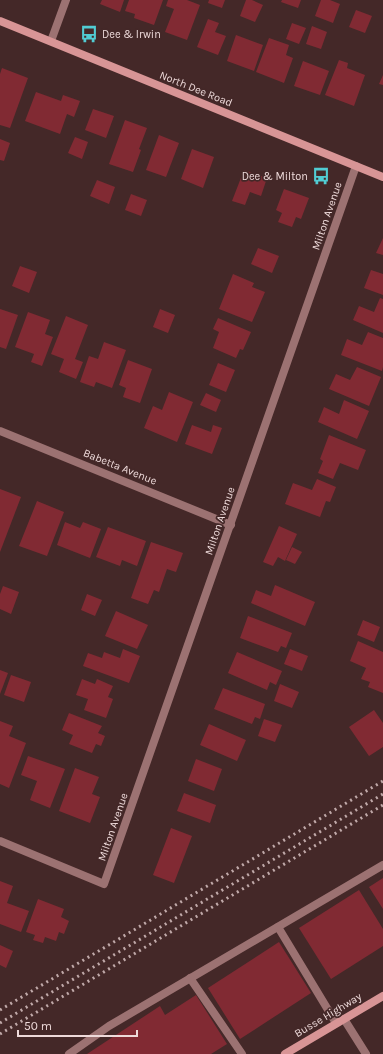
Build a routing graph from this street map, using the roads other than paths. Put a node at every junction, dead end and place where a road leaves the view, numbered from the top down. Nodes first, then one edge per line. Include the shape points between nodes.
1 (66, 0) edge
2 (0, 21) edge
3 (51, 41) junction
4 (356, 166) junction
5 (383, 177) edge
6 (0, 431) edge
7 (231, 525) junction
8 (0, 841) edge
9 (383, 865) edge
10 (278, 927) junction
11 (190, 978) junction
12 (383, 996) edge
13 (344, 1018) junction
14 (336, 1023) junction
15 (69, 1054) edge
16 (242, 1054) edge
17 (285, 1054) edge
18 (366, 1054) edge

1 - 3 street
2 - 3 main road, North Dee Road
3 - 4 main road, North Dee Road
4 - 5 main road, North Dee Road
4 - 7 street, Milton Avenue
6 - 7 street, Babetta Avenue
7 - 8 street, Milton Avenue via 104,884
9 - 10 street
10 - 11 street
10 - 14 street
11 - 15 street via 109,1026
11 - 16 street
12 - 13 main road, Busse Highway
13 - 14 main road, Busse Highway
13 - 18 street
14 - 17 main road, Busse Highway

